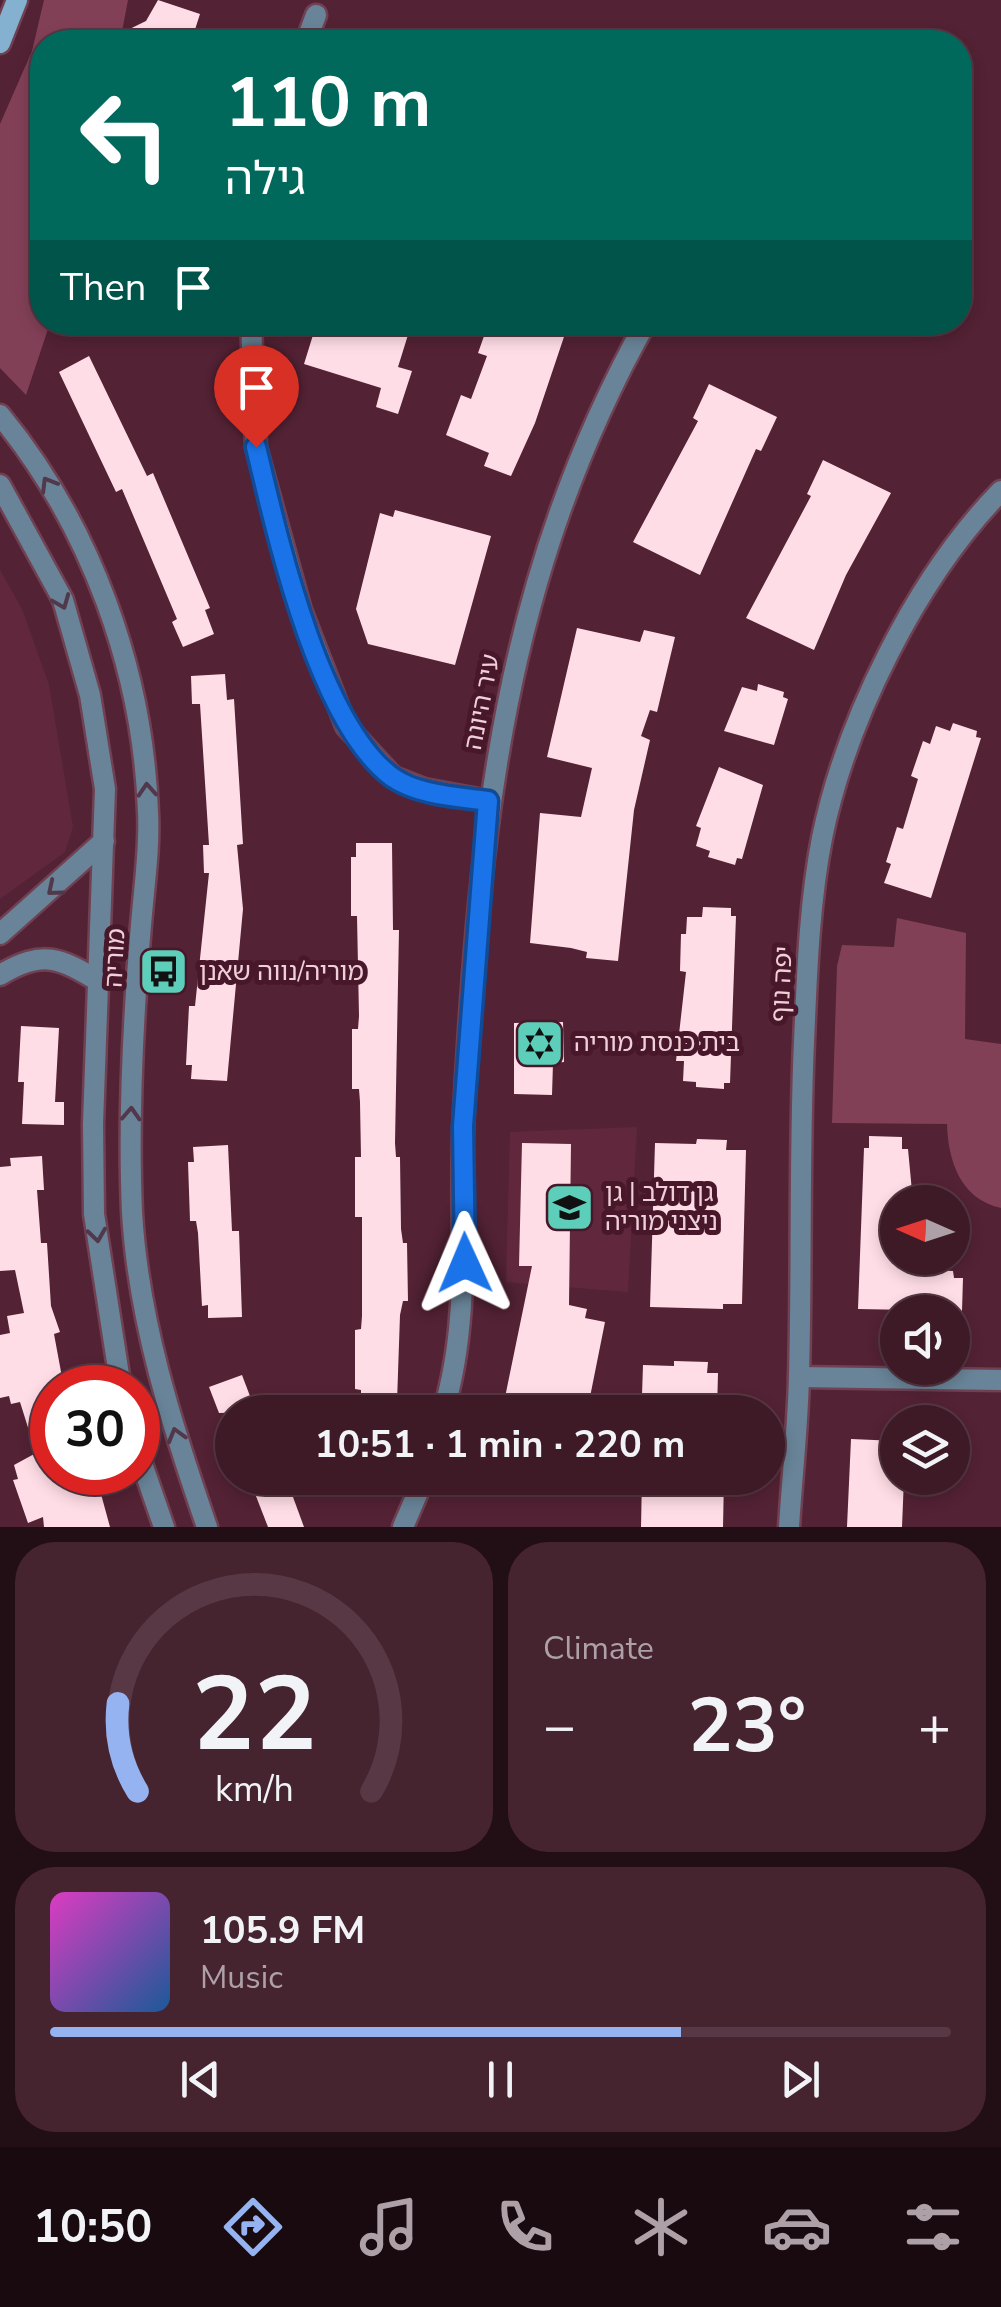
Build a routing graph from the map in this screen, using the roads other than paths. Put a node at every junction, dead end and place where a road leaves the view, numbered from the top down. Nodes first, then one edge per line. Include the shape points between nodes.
1 (18, 0) edge
2 (316, 15) dead end
3 (310, 30) edge
4 (0, 43) edge
5 (252, 335) edge
6 (639, 335) edge
7 (0, 415) edge
8 (0, 485) edge
9 (1001, 491) edge
10 (488, 801) junction
11 (104, 841) junction
12 (0, 934) edge
13 (0, 975) edge
14 (100, 982) junction
15 (117, 1365) edge
16 (800, 1377) junction
17 (1001, 1380) edge
18 (449, 1395) edge
19 (153, 1495) edge
20 (417, 1495) edge
21 (164, 1527) edge
22 (207, 1527) edge
23 (403, 1527) edge
24 (789, 1527) edge

1 - 4 main road
2 - 3 street
5 - 10 street via 256,447 301,610 346,726 393,778
6 - 10 street, עיר היונה via 589,434 520,635
22 -> 7 street, מוריה via 160,1377 132,1215 130,1127 149,815 139,712 99,582 46,480
8 -> 11 street, מוריה via 63,600 79,650 106,788
9 - 16 street, יפה נוף via 948,556 890,655 822,836 810,920 800,1117
10 - 18 street, עיר היונה via 463,1126 465,1263
11 -> 12 street
11 - 14 street, מוריה
13 - 14 street via 41,958 62,959
14 -> 15 street, מוריה via 94,1214
16 - 17 street
16 - 24 street, יפה נוף
19 - 21 street
20 - 23 street

